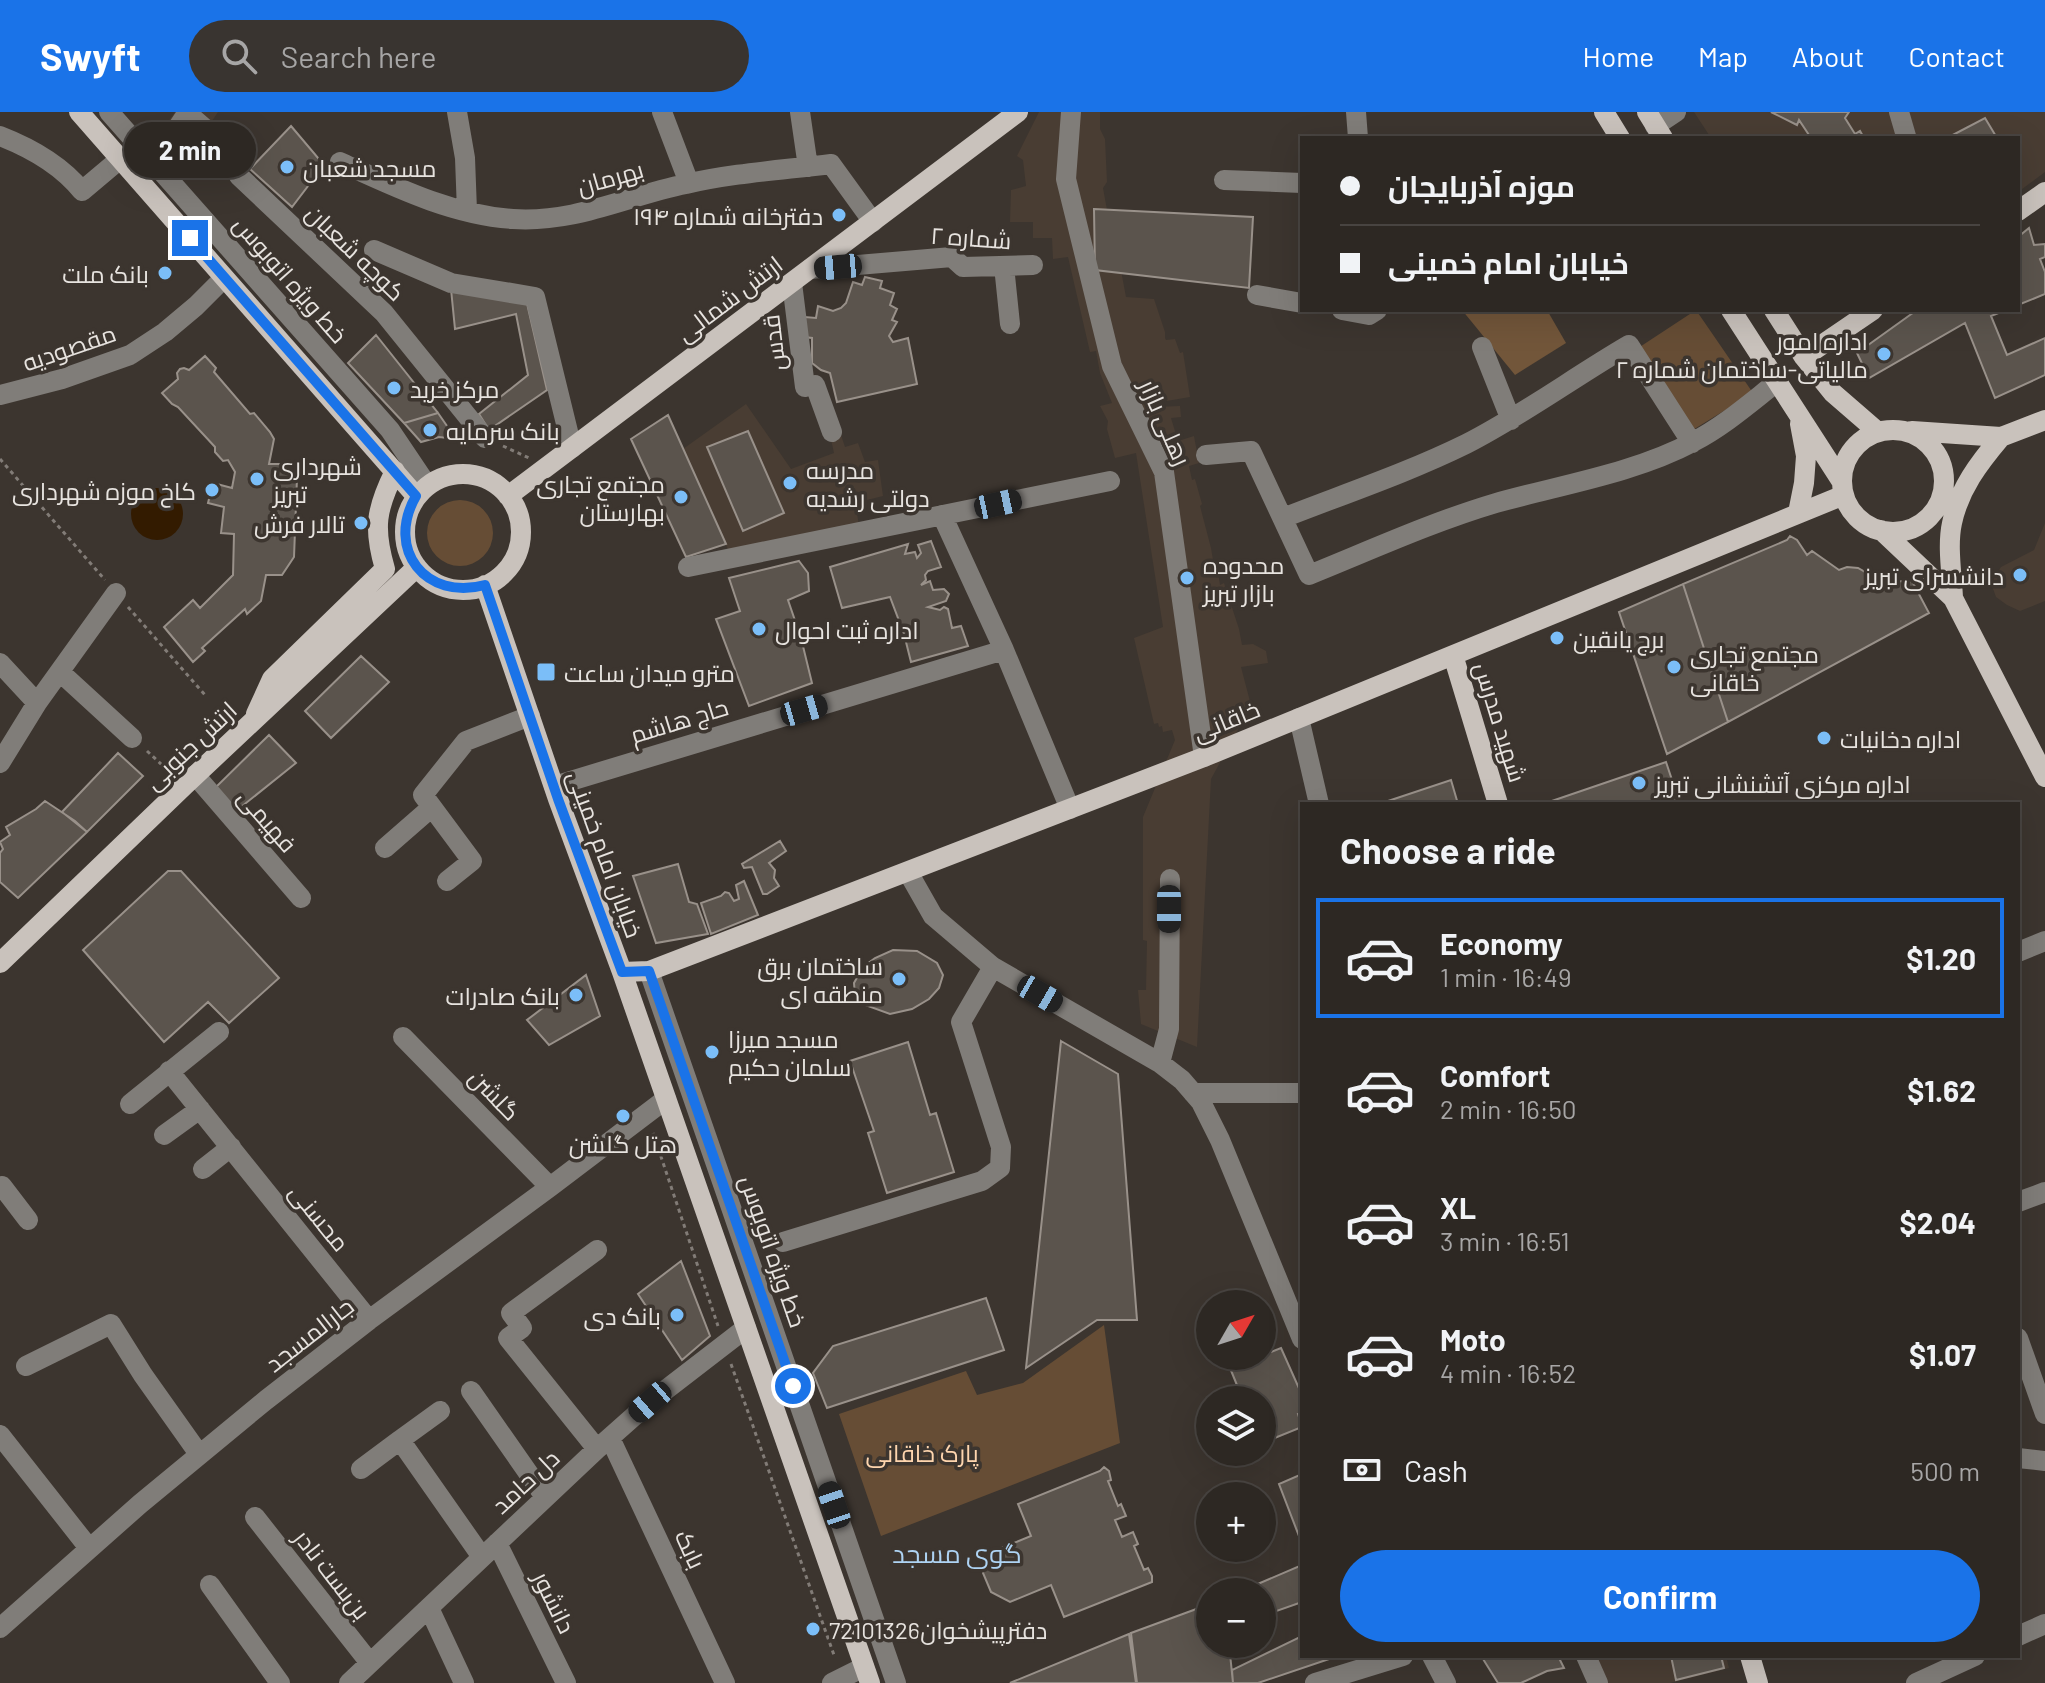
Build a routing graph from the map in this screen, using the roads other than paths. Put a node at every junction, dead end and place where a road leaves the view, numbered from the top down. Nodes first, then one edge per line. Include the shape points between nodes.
1 (79, 112) edge
2 (109, 112) edge
3 (188, 112) edge
4 (457, 112) edge
5 (662, 112) edge
6 (800, 112) edge
7 (1018, 112) edge
8 (1071, 112) edge
9 (1356, 112) edge
10 (1604, 112) edge
11 (1676, 112) edge
12 (1899, 112) edge
13 (1655, 125) edge
14 (0, 136) edge
15 (1358, 136) edge
16 (1619, 136) edge
17 (1906, 136) edge
18 (120, 159) junction
19 (340, 162) dead end
20 (154, 163) junction
21 (808, 167) junction
22 (138, 178) junction
23 (1224, 180) dead end
24 (689, 183) junction
25 (1300, 183) edge
26 (2045, 192) edge
27 (2020, 210) edge
28 (467, 211) junction
29 (873, 222) junction
30 (374, 250) dead end
31 (1033, 265) dead end
32 (1004, 266) junction
33 (810, 269) junction
34 (224, 278) junction
35 (792, 283) junction
36 (1257, 295) dead end
37 (1300, 303) edge
38 (1732, 312) edge
39 (1775, 312) edge
40 (1870, 312) edge
41 (1010, 324) dead end
42 (1482, 347) dead end
43 (1804, 357) junction
44 (1777, 382) junction
45 (0, 395) edge
46 (1799, 416) junction
47 (1511, 420) junction
48 (2045, 420) edge
49 (1905, 431) junction
50 (832, 432) dead end
51 (1878, 432) junction
52 (2001, 437) junction
53 (485, 438) road end
54 (1692, 443) junction
55 (572, 448) junction
56 (1206, 455) dead end
57 (395, 471) junction
58 (1110, 481) dead end
59 (1843, 488) junction
60 (422, 491) junction
61 (508, 496) junction
62 (1798, 513) junction
63 (942, 515) junction
64 (1283, 518) junction
65 (1881, 530) junction
66 (417, 567) junction
67 (688, 567) dead end
68 (485, 585) junction
69 (116, 593) dead end
70 (1953, 598) junction
71 (1004, 650) junction
72 (1453, 655) junction
73 (0, 663) edge
74 (60, 672) junction
75 (37, 703) junction
76 (530, 716) junction
77 (1299, 718) junction
78 (250, 725) junction
79 (132, 738) dead end
80 (1204, 757) junction
81 (0, 763) edge
82 (195, 775) junction
83 (2045, 777) edge
84 (554, 786) junction
85 (1319, 802) edge
86 (1497, 802) edge
87 (432, 807) junction
88 (1070, 809) junction
89 (385, 848) dead end
90 (908, 872) junction
91 (1170, 879) dead end
92 (447, 881) dead end
93 (301, 898) dead end
94 (2045, 941) edge
95 (2020, 951) edge
96 (0, 963) edge
97 (993, 967) junction
98 (649, 971) junction
99 (622, 972) junction
100 (219, 1032) dead end
101 (403, 1037) dead end
102 (1160, 1063) junction
103 (169, 1071) junction
104 (1193, 1093) junction
105 (1300, 1093) edge
106 (666, 1099) junction
107 (130, 1104) dead end
108 (200, 1109) junction
109 (164, 1135) dead end
110 (231, 1147) junction
111 (203, 1169) dead end
112 (0, 1187) edge
113 (550, 1187) junction
114 (2045, 1192) edge
115 (2020, 1201) edge
116 (28, 1220) dead end
117 (783, 1242) dead end
118 (597, 1250) dead end
119 (369, 1320) junction
120 (746, 1328) junction
121 (1300, 1334) edge
122 (2020, 1344) edge
123 (26, 1366) dead end
124 (471, 1391) dead end
125 (440, 1411) dead end
126 (2045, 1414) edge
127 (0, 1435) edge
128 (400, 1440) junction
129 (603, 1444) junction
130 (199, 1454) junction
131 (2020, 1458) edge
132 (2045, 1461) edge
133 (361, 1469) dead end
134 (545, 1497) junction
135 (255, 1517) dead end
136 (89, 1548) junction
137 (490, 1550) junction
138 (210, 1585) dead end
139 (429, 1608) junction
140 (2045, 1624) edge
141 (0, 1628) edge
142 (2020, 1635) edge
143 (1396, 1658) edge
144 (1433, 1658) edge
145 (1587, 1658) edge
146 (1750, 1658) edge
147 (1971, 1658) edge
148 (370, 1663) junction
149 (867, 1675) edge
150 (837, 1680) edge
151 (350, 1682) edge
152 (1754, 1682) edge
153 (280, 1683) edge
154 (464, 1683) edge
155 (566, 1683) edge
156 (725, 1683) edge
157 (896, 1683) edge
158 (1315, 1683) edge
159 (1446, 1683) edge
160 (1598, 1683) edge
161 (1916, 1683) edge

1 - 18 main road
2 - 20 street, خط ویژه اتوبوس
3 - 20 street
3 - 53 street, کوچه شعبان via 232,152 239,176 384,313
4 - 28 street
5 - 24 street
6 - 21 street
7 - 29 main road, ارتش شمالی
8 - 80 street, رهلی بازار via 1066,179 1112,366 1164,472
9 - 15 street
10 - 16 main road
11 - 13 street
12 - 17 street
14 - 18 street via 68,174 82,191
18 - 22 main road
19 - 28 street, بهرمان
20 - 22 street
20 - 60 street, خط ویژه اتوبوس via 390,430
21 - 24 street, بهرمان
21 - 29 street, بهرمان via 831,164
22 - 34 main road
23 - 25 street
24 - 28 street, بهرمان via 549,219 506,219
26 - 27 main road
29 - 33 main road, ارتش شمالی
30 - 55 street via 451,283 535,297
31 - 32 street, شماره ۲
32 - 33 street, شماره ۲ via 963,267 952,257
32 - 41 street
33 - 35 main road, ارتش شمالی
34 - 45 street, مقصودیه via 165,332 130,355
34 - 57 main road
35 - 50 street, قدس via 805,387 815,385
35 - 55 main road, ارتش شمالی
36 - 37 street
38 - 44 main road
39 - 43 main road
40 - 43 main road
42 - 47 street
43 - 51 main road via 1833,393
44 - 46 main road
44 - 54 street
46 - 59 main road
46 - 62 main road via 1806,456
47 - 54 street via 1629,345
47 - 64 street via 1433,460
48 - 52 main road
49 - 51 main road
49 - 52 main road
49 - 65 main road via 1937,454 1943,493 1919,525
51 - 59 main road via 1848,456
52 - 70 main road via 1963,488 1952,524
54 - 64 street via 1636,465 1460,515 1309,575
55 - 61 main road, ارتش شمالی
56 - 64 street via 1251,451
57 - 60 main road
57 - 78 main road via 376,524 385,569 272,679
58 - 63 street
59 - 62 main road, خاقانی
59 - 65 main road via 1858,518
60 - 61 main road via 440,478 470,474 484,477
60 - 66 main road via 405,524 405,540
61 - 68 main road via 520,524 517,554 498,578
62 - 72 main road, خاقانی
63 - 67 street
63 - 71 street
65 - 70 main road
66 - 68 main road via 441,586
66 - 78 main road, ارتش جنوبی
68 - 76 main road, خیابان امام خمینی
69 - 74 street
70 - 83 main road
71 - 84 street, حاج هاشم
71 - 88 street
72 - 77 main road, خاقانی
72 - 86 main road, شهید مدرس
73 - 75 street
74 - 75 street
74 - 79 street
75 - 81 street
76 - 84 main road, خیابان امام خمینی
76 - 87 street via 466,741 423,795
77 - 80 main road, خاقانی
77 - 85 street
78 - 82 main road, ارتش جنوبی
80 - 88 main road, خاقانی
82 - 93 street, فهیمی
82 - 96 main road, ارتش جنوبی
84 - 99 main road, خیابان امام خمینی
87 - 89 street
87 - 92 street via 472,861
88 - 90 main road, خاقانی
90 - 97 street via 933,916
90 - 98 main road, خاقانی
91 - 102 street via 1169,1029
94 - 95 street
97 - 102 street
97 - 117 street via 961,1022 1001,1147 1000,1168 982,1181
98 - 99 main road, خاقانی
98 - 157 street, خط ویژه اتوبوس
99 - 106 main road, خیابان امام خمینی
100 - 103 street
101 - 113 street, گلشن
102 - 104 street
103 - 107 street
103 - 108 street, محسنی
104 - 105 street
104 - 121 street via 1220,1140
106 - 113 street, جارالمسجد
106 - 120 main road, خیابان امام خمینی
108 - 109 street
108 - 110 street, محسنی
110 - 111 street
110 - 119 street, محسنی
112 - 116 street
113 - 119 street, جارالمسجد
114 - 115 street
118 - 129 street, بابک via 511,1313 522,1328 508,1338
119 - 130 street, جارالمسجد
120 - 129 street, دل حامد
120 - 149 main road, خیابان امام خمینی
122 - 126 street
123 - 130 street via 111,1324
124 - 134 street
125 - 128 street
127 - 136 street
128 - 133 street
128 - 137 street, دانشور
129 - 134 street, دل حامد
129 - 156 street, بابک
130 - 136 street, جارالمسجد
131 - 132 street
134 - 137 street, دل حامد
135 - 148 street, بن‌بست نادر
136 - 141 street, جارالمسجد
137 - 139 street, دل حامد
137 - 155 street, دانشور
138 - 153 street
139 - 148 street, دل حامد
139 - 154 street
140 - 142 street
143 - 158 street
144 - 159 street
145 - 160 street
146 - 152 main road
147 - 161 street
148 - 151 street, دل حامد
149 - 150 street

